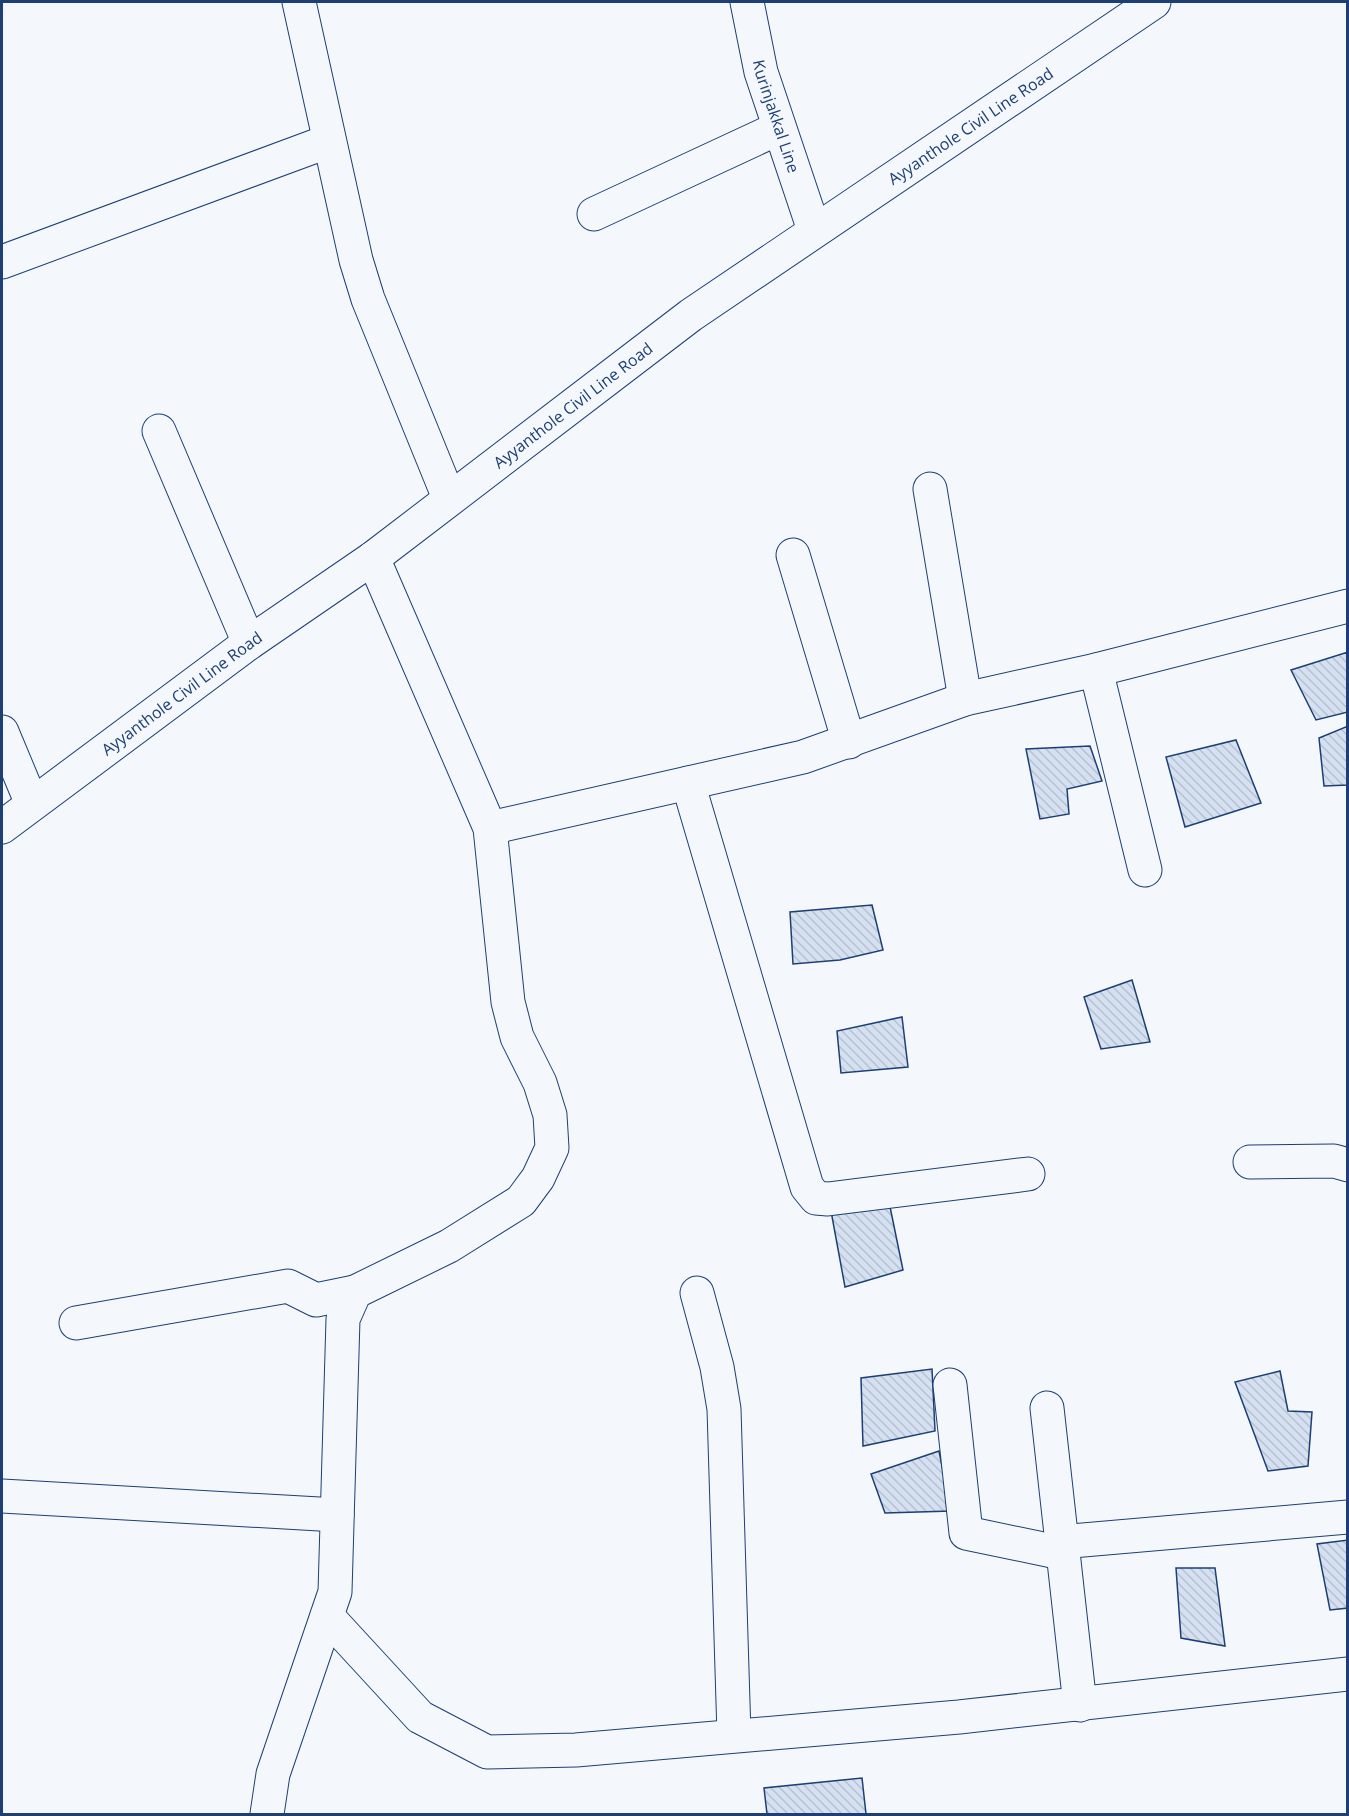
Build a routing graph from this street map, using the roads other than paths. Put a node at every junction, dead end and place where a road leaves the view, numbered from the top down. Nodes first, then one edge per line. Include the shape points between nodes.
1 (299, 2) edge
2 (747, 2) edge
3 (1154, 2) edge
4 (779, 128) junction
5 (329, 141) junction
6 (594, 214) dead end
7 (814, 230) junction
8 (2, 262) edge
9 (159, 431) dead end
10 (930, 489) dead end
11 (449, 498) junction
12 (794, 555) dead end
13 (373, 558) junction
14 (1347, 606) edge
15 (249, 643) junction
16 (1096, 670) junction
17 (965, 699) junction
18 (2, 732) edge
19 (849, 742) junction
20 (688, 783) junction
21 (32, 804) junction
22 (2, 827) edge
23 (490, 828) junction
24 (1145, 870) dead end
25 (1250, 1162) dead end
26 (1347, 1165) edge
27 (1028, 1174) dead end
28 (355, 1292) junction
29 (697, 1293) dead end
30 (76, 1323) dead end
31 (950, 1385) dead end
32 (1047, 1408) dead end
33 (2, 1496) edge
34 (337, 1515) junction
35 (1347, 1517) edge
36 (1061, 1547) junction
37 (327, 1616) junction
38 (1347, 1674) edge
39 (1080, 1705) junction
40 (734, 1736) junction
41 (267, 1815) edge

1 - 5 street
2 - 4 street, Kurinjakkal Line via 761,72
3 - 7 street, Ayyanthole Civil Line Road
4 - 6 street
4 - 7 street, Kurinjakkal Line
5 - 8 street
5 - 11 street via 368,299
7 - 11 street, Ayyanthole Civil Line Road via 691,315
9 - 15 street
10 - 17 street
11 - 13 street, Ayyanthole Civil Line Road
12 - 19 street
13 - 15 street, Ayyanthole Civil Line Road
13 - 23 street
14 - 16 street
15 - 21 street, Ayyanthole Civil Line Road
16 - 17 street
16 - 24 street
17 - 19 street
18 - 21 street
19 - 20 street via 803,757
20 - 23 street
20 - 27 street via 807,1187 816,1198
21 - 22 street, Ayyanthole Civil Line Road
23 - 28 street via 508,1002 517,1038 540,1083 550,1115 552,1148 538,1178 521,1201 449,1246
25 - 26 street via 1334,1161
28 - 30 street via 316,1300 288,1286
28 - 34 street via 343,1319
29 - 40 street via 724,1409
31 - 36 street via 966,1533
32 - 36 street
33 - 34 street
34 - 37 street via 335,1592
35 - 36 street
36 - 39 street
37 - 40 street via 420,1717 487,1752 576,1750
37 - 41 street via 273,1774
38 - 39 street
39 - 40 street

